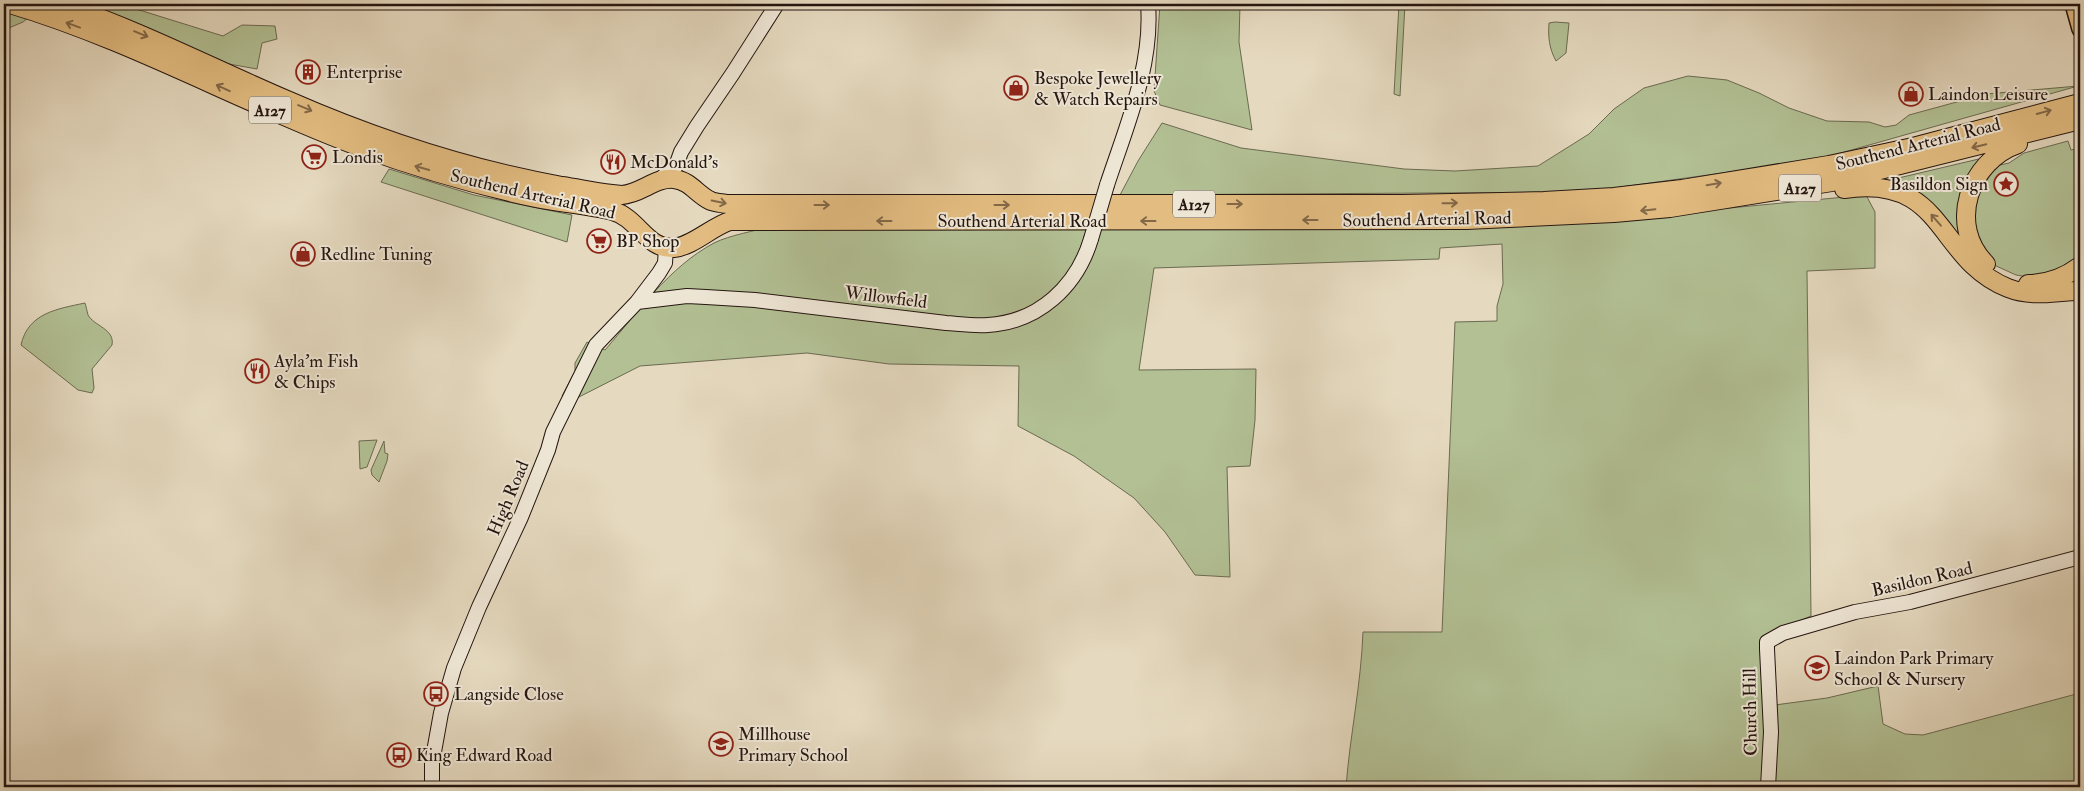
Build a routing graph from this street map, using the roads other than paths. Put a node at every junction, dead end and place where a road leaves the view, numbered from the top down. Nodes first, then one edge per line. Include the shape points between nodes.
1 (10, 4) edge
2 (61, 4) edge
3 (777, 4) edge
4 (1148, 4) edge
5 (2073, 4) edge
6 (2080, 29) edge
7 (2077, 112) edge
8 (681, 152) junction
9 (658, 182) junction
10 (691, 185) junction
11 (1670, 208) junction
12 (666, 248) junction
13 (2080, 266) edge
14 (2080, 279) edge
15 (2025, 284) junction
16 (2080, 291) edge
17 (638, 302) junction
18 (2080, 557) edge
19 (1772, 638) joint
20 (432, 787) edge
21 (1768, 787) edge

12 -> 1 highway, Southend Arterial Road / A127 via 655,244 624,214 528,196 405,163 298,123 147,54
2 -> 9 highway, Southend Arterial Road / A127 via 154,40 347,125 462,163 541,182 611,194 632,195
3 - 8 street
4 - 17 street, Willowfield, bridge via 1144,60 1132,109 1082,264 1068,285 1052,300 1020,319 998,324 946,323 755,300 687,296
5 - 6 main road
10 -> 7 highway, Southend Arterial Road / A127 via 712,201 743,205 1544,201 1682,189 1829,166
7 -> 11 highway, Southend Arterial Road / A127 via 1832,182
7 - 15 highway via 2008,147 1983,168 1966,205 1966,226 1976,252 1997,274
8 - 9 street via 676,166
8 - 10 street
9 - 10 highway, Southend Arterial Road / A127 via 675,179
11 -> 12 highway, Southend Arterial Road / A127 via 1466,220 730,221 682,246
16 -> 11 highway, A127 via 2039,294 1998,283 1977,268 1923,206 1906,195 1882,187 1852,187
12 - 17 street, High Road via 666,262
13 - 15 highway via 2056,280
14 - 15 highway via 2053,286
17 - 20 street, High Road via 596,345 552,432 521,517 454,668 441,713 432,763
18 - 19 street, Basildon Road via 1919,600 1855,612
19 - 21 street, Church Hill via 1767,642 1771,732

